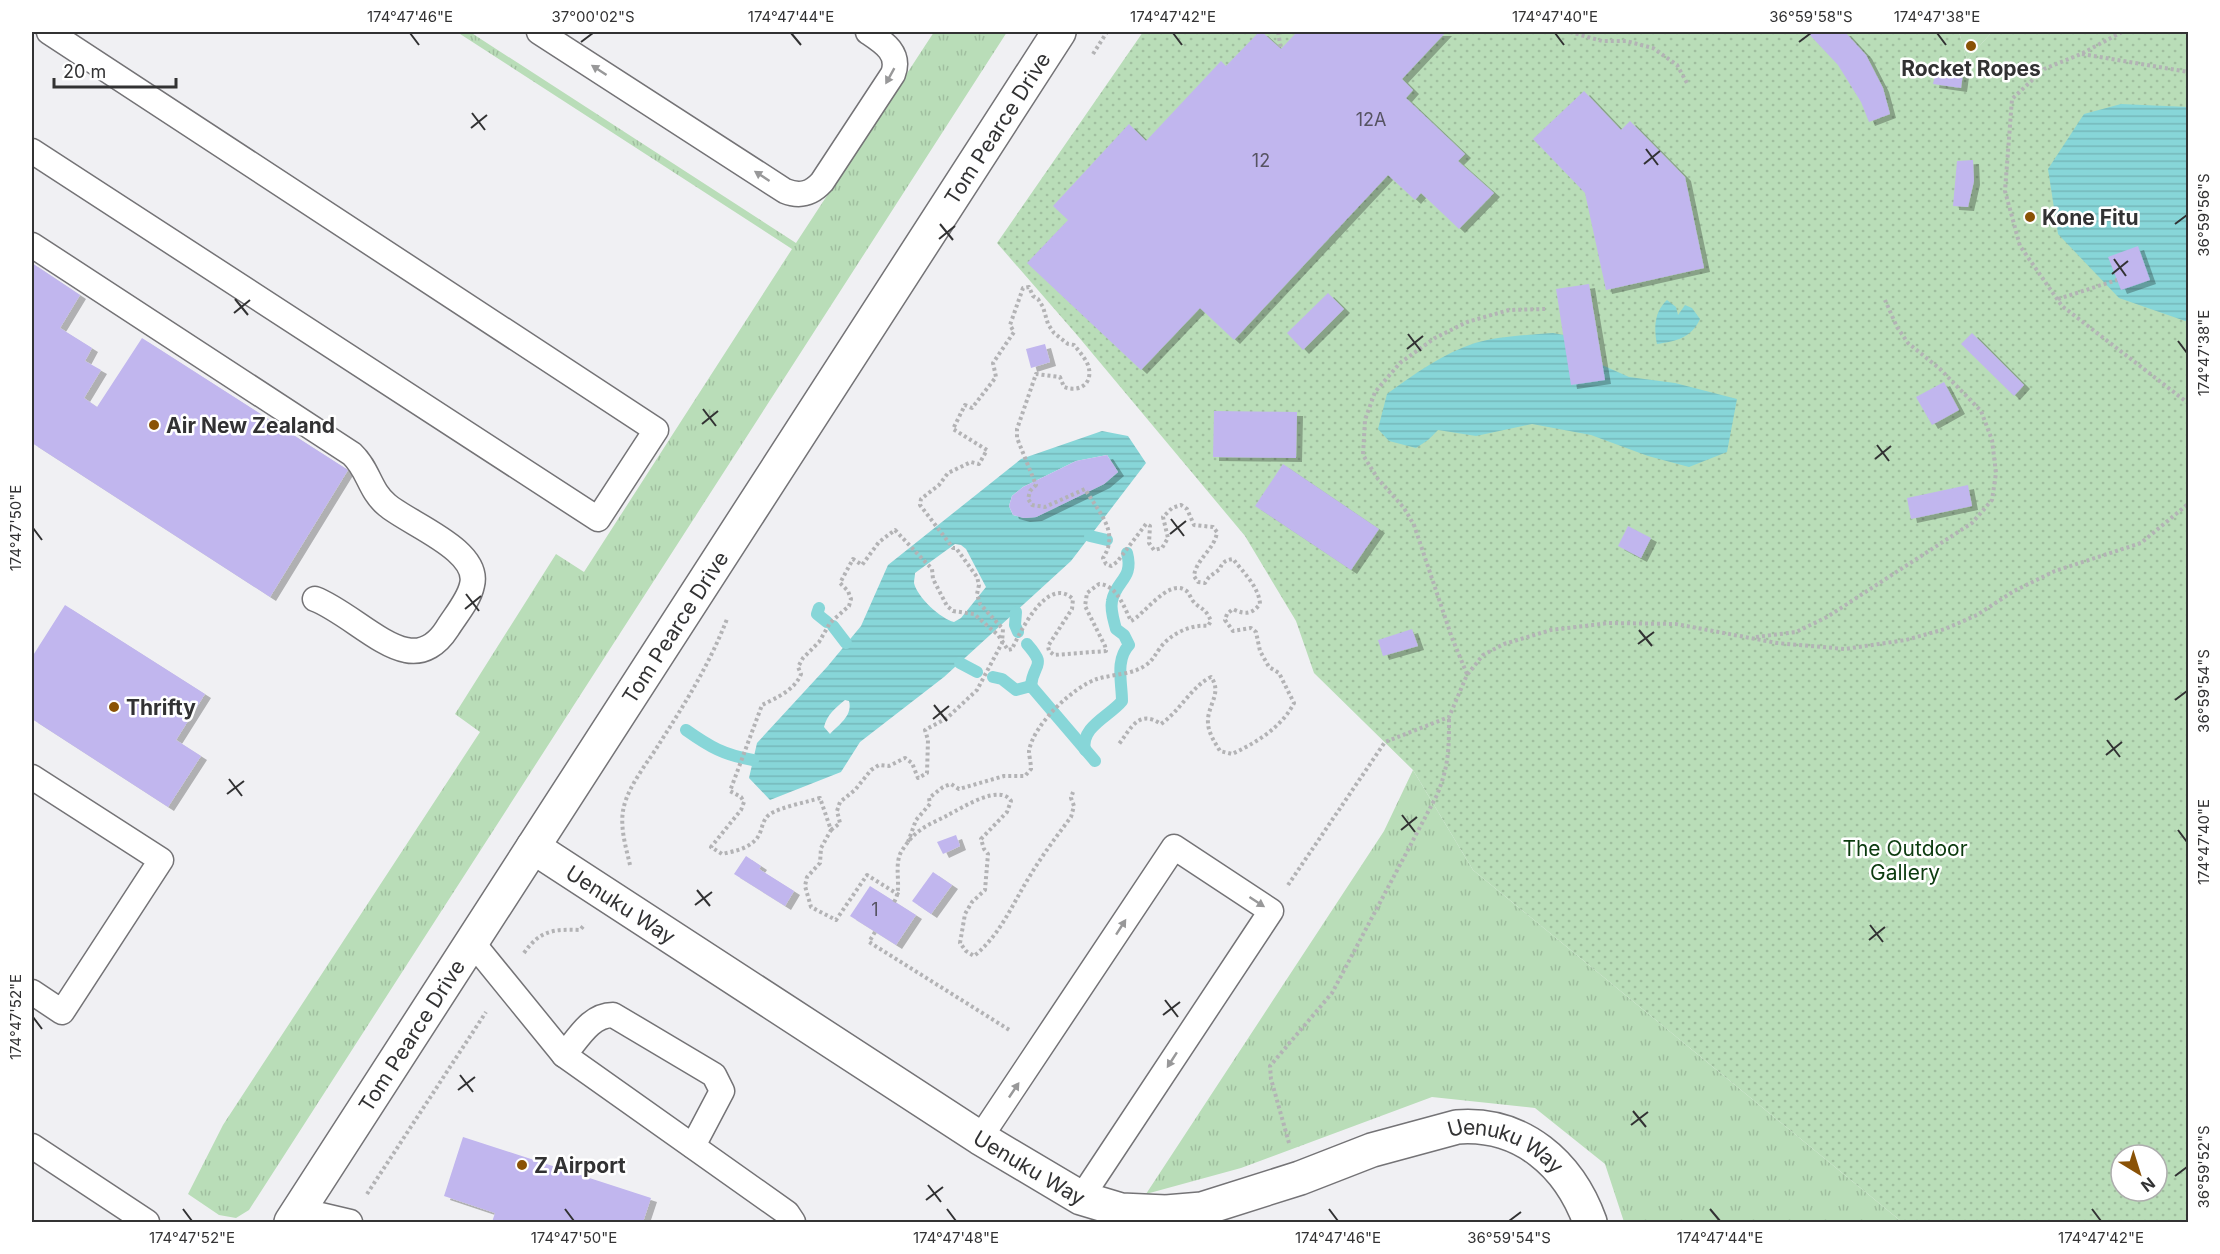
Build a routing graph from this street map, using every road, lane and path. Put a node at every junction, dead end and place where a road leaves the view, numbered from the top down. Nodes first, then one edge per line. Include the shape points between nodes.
1 (49, 32) edge
2 (539, 32) edge
3 (868, 32) edge
4 (1059, 32) edge
5 (1107, 32) edge
6 (1278, 32) edge
7 (1570, 32) edge
8 (2122, 32) edge
9 (1281, 49) dead end
10 (2081, 54) junction
11 (1088, 62) dead end
12 (2188, 72) edge
13 (1687, 83) dead end
14 (32, 151) edge
15 (32, 244) edge
16 (2117, 280) dead end
17 (2058, 299) junction
18 (1885, 300) dead end
19 (1545, 309) dead end
20 (2188, 403) edge
21 (2188, 504) edge
22 (315, 599) dead end
23 (732, 610) dead end
24 (1751, 638) junction
25 (1002, 643) junction
26 (1467, 675) junction
27 (1449, 717) junction
28 (1119, 744) dead end
29 (32, 777) edge
30 (1073, 792) dead end
31 (831, 830) junction
32 (908, 842) junction
33 (533, 847) junction
34 (898, 895) junction
35 (608, 896) junction
36 (894, 902) dead end
37 (1271, 911) junction
38 (875, 932) dead end
39 (472, 942) junction
40 (505, 984) junction
41 (32, 992) edge
42 (1041, 1050) junction
43 (564, 1055) junction
44 (980, 1138) junction
45 (32, 1146) edge
46 (693, 1146) junction
47 (1300, 1178) junction
48 (1081, 1198) junction
49 (295, 1216) edge
50 (1206, 1216) edge
51 (147, 1222) edge
52 (349, 1222) edge
53 (793, 1222) edge
54 (1590, 1222) edge

1 - 14 lane via 656,430 598,519
3 -> 2 lane via 891,50 896,67 822,182 801,195 785,191
4 - 33 main road, Tom Pearce Drive
5 - 11 path
6 - 9 path
7 - 13 path via 1653,48 1677,65
8 - 10 path
10 - 12 path
10 - 17 path via 2044,69 2012,99 2005,191 2020,246
15 - 22 lane via 352,454 362,463 378,496 388,506 458,551 473,574 470,592 442,637 413,652 393,646
16 - 17 path
17 - 20 path
18 - 24 path via 1908,343 1981,411 1992,440 1996,473 1992,500 1972,523 1827,617 1796,632
19 - 26 path via 1509,310 1467,322 1435,338 1400,363 1375,392 1365,420 1364,455 1414,525
21 - 24 path via 2141,543 2055,571 1945,629 1906,640 1845,649
23 - 35 path via 698,684 624,806 623,840 630,865
24 - 26 path via 1676,624 1609,623 1551,630 1504,644 1483,655
25 - 28 path via 1002,629 980,604 977,577 920,505 921,499 948,473 971,462 979,464 987,450 953,429 965,405 972,408 996,377 993,363 1014,332 1010,325 1015,306 1023,288 1029,287 1054,333 1074,345 1088,365 1088,381 1073,390 1064,387 1060,377 1036,374 1017,429 1036,486 1028,499 1032,505 1046,507 1085,489 1108,528 1110,544 1103,558 1111,566 1146,525 1150,526 1149,543 1154,550 1162,548 1168,538 1163,517 1172,508 1181,505 1194,525 1213,527 1216,538 1195,568 1194,576 1205,583 1222,564 1233,559 1260,596 1260,604 1254,612 1246,614 1233,609 1225,620 1233,631 1251,628 1256,632 1260,651 1269,667 1279,673 1293,703 1261,738 1232,754 1220,751 1209,728 1215,692 1211,677 1169,719 1161,724 1146,718 1137,722
25 - 31 path via 977,690 947,718 925,730 927,773 918,778 912,763 904,758 889,766 879,765 840,802 840,823
25 - 31 path via 974,614 953,611 947,606 932,569 895,530 879,542 862,565 854,559 840,583 848,591 849,606 803,658 798,667 799,680 762,705 730,791 744,802 711,847 722,855 740,850 754,841 771,814 820,798
25 - 32 path via 1012,649 1023,626 1042,602 1059,592 1073,599 1072,609 1048,646 1049,651 1054,655 1106,651 1085,606 1087,593 1099,584 1119,597 1131,621 1150,603 1180,588 1202,606 1211,621 1208,626 1179,632 1144,667 1087,683 1071,695 1038,728 1029,751 1031,769 1025,776 1004,776 959,789 951,784 943,787 929,798 930,804 916,820
26 - 27 path
27 - 37 path via 1385,742
27 - 47 path via 1449,756 1437,795 1332,993 1270,1066 1270,1078
29 - 41 lane via 160,860 62,1012
30 - 32 path via 1071,817 1029,877 998,931 974,956 960,943 965,914 985,890 988,854 981,839 1007,812 1009,797 983,797 918,831
31 - 34 path via 821,848 820,863 807,877 805,886 811,907 836,920 867,875
32 - 34 path via 897,866
33 - 35 main road, Uenuku Way
33 - 39 main road, Tom Pearce Drive
34 - 36 path
35 - 40 path via 580,930 554,929 531,942
35 - 44 main road, Uenuku Way
42 -> 37 lane via 1174,847
37 -> 48 lane
38 - 42 path via 869,942
39 - 40 lane
39 - 49 main road, Tom Pearce Drive
40 - 43 lane
40 - 52 path
44 -> 42 lane
43 - 46 lane
43 - 46 lane via 594,1019 613,1015 714,1075 722,1091
44 - 48 main road, Uenuku Way
45 - 51 lane
46 - 53 lane via 787,1213
47 - 50 main road, Uenuku Way
47 - 54 main road, Uenuku Way via 1372,1150 1457,1127 1484,1128 1509,1134 1555,1162
48 - 50 main road, Uenuku Way via 1121,1210
49 - 52 lane

